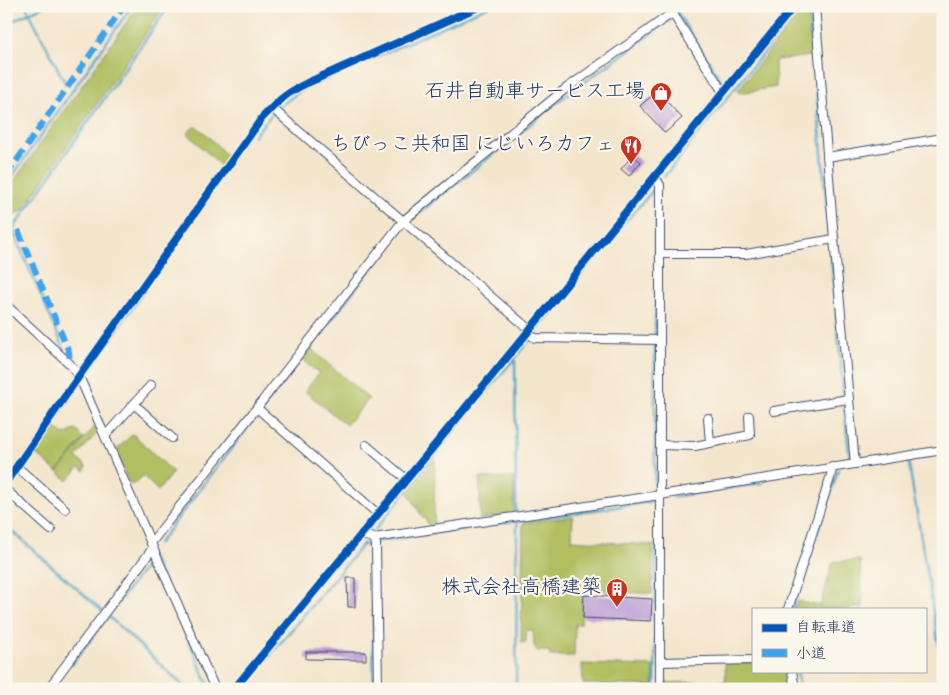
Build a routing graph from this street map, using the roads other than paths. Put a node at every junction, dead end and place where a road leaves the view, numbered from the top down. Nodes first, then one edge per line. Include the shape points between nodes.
1 (480, 6) edge
2 (794, 6) edge
3 (815, 6) edge
4 (672, 13) edge
5 (724, 92) junction
6 (274, 109) junction
7 (943, 138) edge
8 (827, 157) junction
9 (655, 177) junction
10 (404, 221) junction
11 (830, 240) junction
12 (660, 254) junction
13 (6, 305) edge
14 (528, 332) junction
15 (660, 340) junction
16 (79, 376) junction
17 (151, 385) dead end
18 (848, 399) junction
19 (134, 404) junction
20 (259, 410) junction
21 (774, 411) dead end
22 (749, 416) dead end
23 (708, 418) dead end
24 (105, 436) junction
25 (172, 438) dead end
26 (710, 443) junction
27 (366, 445) dead end
28 (660, 445) junction
29 (943, 450) edge
30 (854, 464) junction
31 (17, 466) junction
32 (832, 467) junction
33 (7, 478) edge
34 (406, 479) junction
35 (6, 490) edge
36 (660, 495) junction
37 (65, 509) dead end
38 (378, 514) junction
39 (51, 530) dead end
40 (361, 535) junction
41 (375, 541) junction
42 (152, 546) junction
43 (788, 608) edge
44 (752, 660) edge
45 (660, 662) junction
46 (792, 672) edge
47 (48, 689) edge
48 (215, 689) edge
49 (234, 689) edge
50 (378, 689) edge
51 (660, 689) edge
52 (795, 689) edge

1 - 6 street via 307,83 286,94
2 - 5 street
3 - 8 street
4 - 5 street
4 - 10 street via 564,90
5 - 9 street
6 - 10 street
6 - 16 street via 262,118
7 - 8 street
8 - 11 street
9 - 12 street via 660,186
9 - 14 street
10 - 14 street
10 - 20 street
11 - 12 street via 746,254
11 - 18 street
12 - 15 street
13 - 16 street
14 - 15 street via 536,338
14 - 34 street
15 - 28 street
16 - 24 street
16 - 31 street
17 - 19 street
18 - 21 street
18 - 30 street
19 - 24 street
19 - 25 street
20 - 38 street
20 - 42 street
22 - 26 street via 750,435
23 - 26 street
24 - 42 street
26 - 28 street
27 - 34 street
28 - 36 street
29 - 30 street
30 - 32 street
31 - 33 street
31 - 37 street
32 - 36 street
32 - 43 street
34 - 38 street
35 - 39 street
36 - 41 street
36 - 45 street
38 - 40 street
40 - 41 street
40 - 49 street
41 - 50 street
42 - 47 street
42 - 48 street
44 - 45 street
45 - 51 street
46 - 52 street

